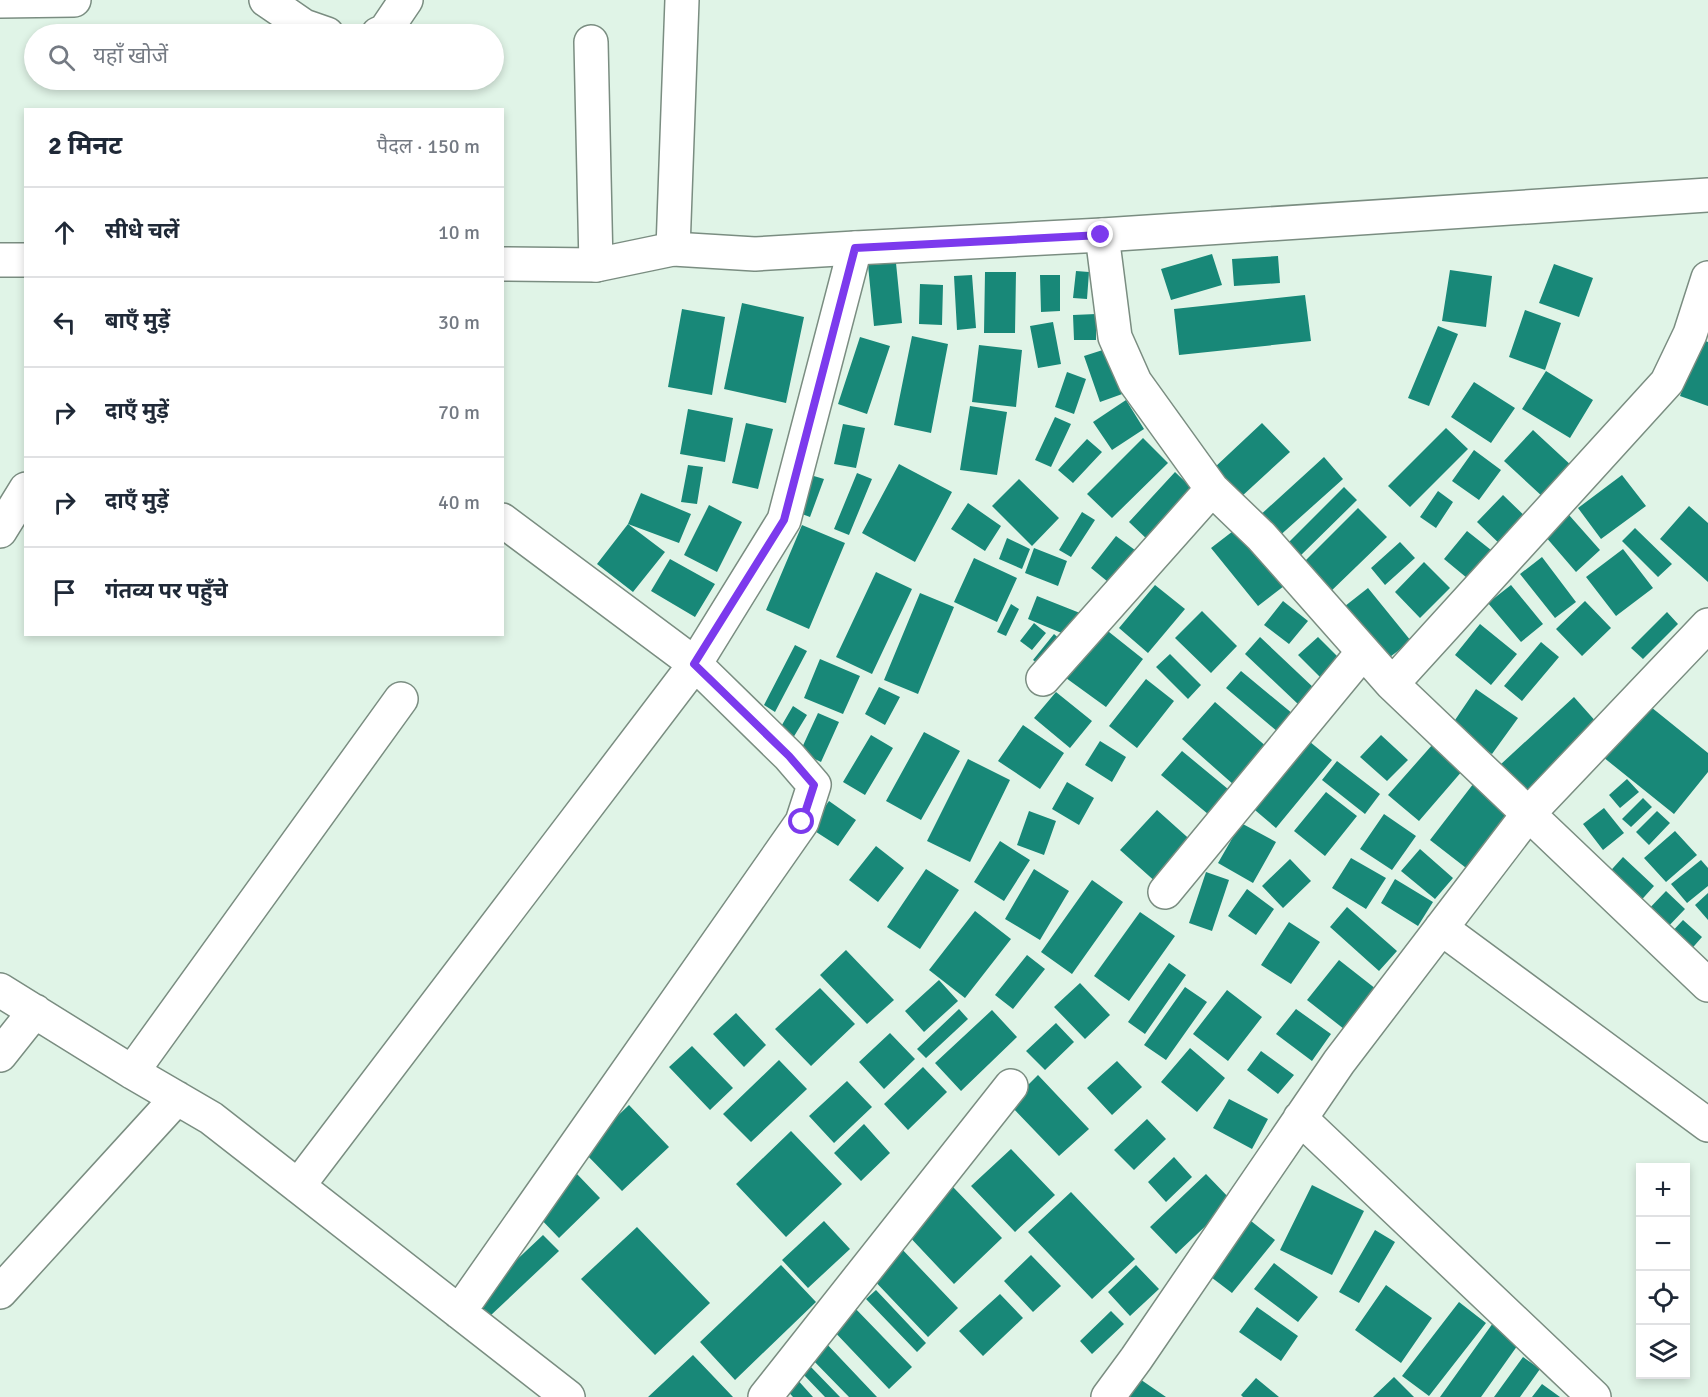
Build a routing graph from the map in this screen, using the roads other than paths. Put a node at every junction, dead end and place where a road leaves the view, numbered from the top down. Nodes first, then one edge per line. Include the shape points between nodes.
1 (74, 0) edge
2 (266, 0) edge
3 (406, 0) edge
4 (682, 0) edge
5 (0, 2) edge
6 (301, 24) edge
7 (390, 24) edge
8 (591, 42) dead end
9 (1708, 195) edge
10 (1101, 235) junction
11 (855, 248) junction
12 (673, 249) junction
13 (0, 260) edge
14 (24, 260) edge
15 (504, 264) edge
16 (596, 265) junction
17 (1708, 278) edge
18 (1212, 489) junction
19 (24, 492) edge
20 (504, 522) edge
21 (0, 531) edge
22 (1708, 625) edge
23 (1363, 652) junction
24 (694, 664) junction
25 (1043, 679) dead end
26 (1392, 684) junction
27 (401, 699) dead end
28 (1529, 813) junction
29 (1165, 892) dead end
30 (1441, 928) junction
31 (1708, 985) edge
32 (0, 990) edge
33 (36, 1011) junction
34 (0, 1055) edge
35 (132, 1072) junction
36 (1011, 1086) dead end
37 (177, 1098) junction
38 (1300, 1118) junction
39 (1708, 1125) edge
40 (298, 1186) junction
41 (0, 1292) edge
42 (459, 1312) junction
43 (568, 1397) edge
44 (765, 1397) edge
45 (1108, 1397) edge
46 (1594, 1397) edge

1 - 5 street
2 - 6 street
3 - 7 street
4 - 12 street
8 - 16 street
9 - 10 street
10 - 11 street
10 - 18 street via 1115,337 1135,382
11 - 12 street via 755,254
11 - 24 street via 784,520
12 - 16 street
13 - 14 street
15 - 16 street
17 - 26 street via 1690,334 1667,382
18 - 23 street via 1261,536
18 - 25 street
19 - 21 street
20 - 24 street
22 - 28 street
23 - 26 street
23 - 29 street
24 - 40 street
24 - 42 street via 814,785 802,822
26 - 28 street
27 - 35 street
28 - 30 street
28 - 31 street
30 - 38 street
30 - 39 street
32 - 33 street
33 - 34 street
33 - 35 street
35 - 37 street
36 - 44 street
37 - 40 street via 211,1118
37 - 41 street
38 - 45 street
38 - 46 street
40 - 42 street
42 - 43 street

